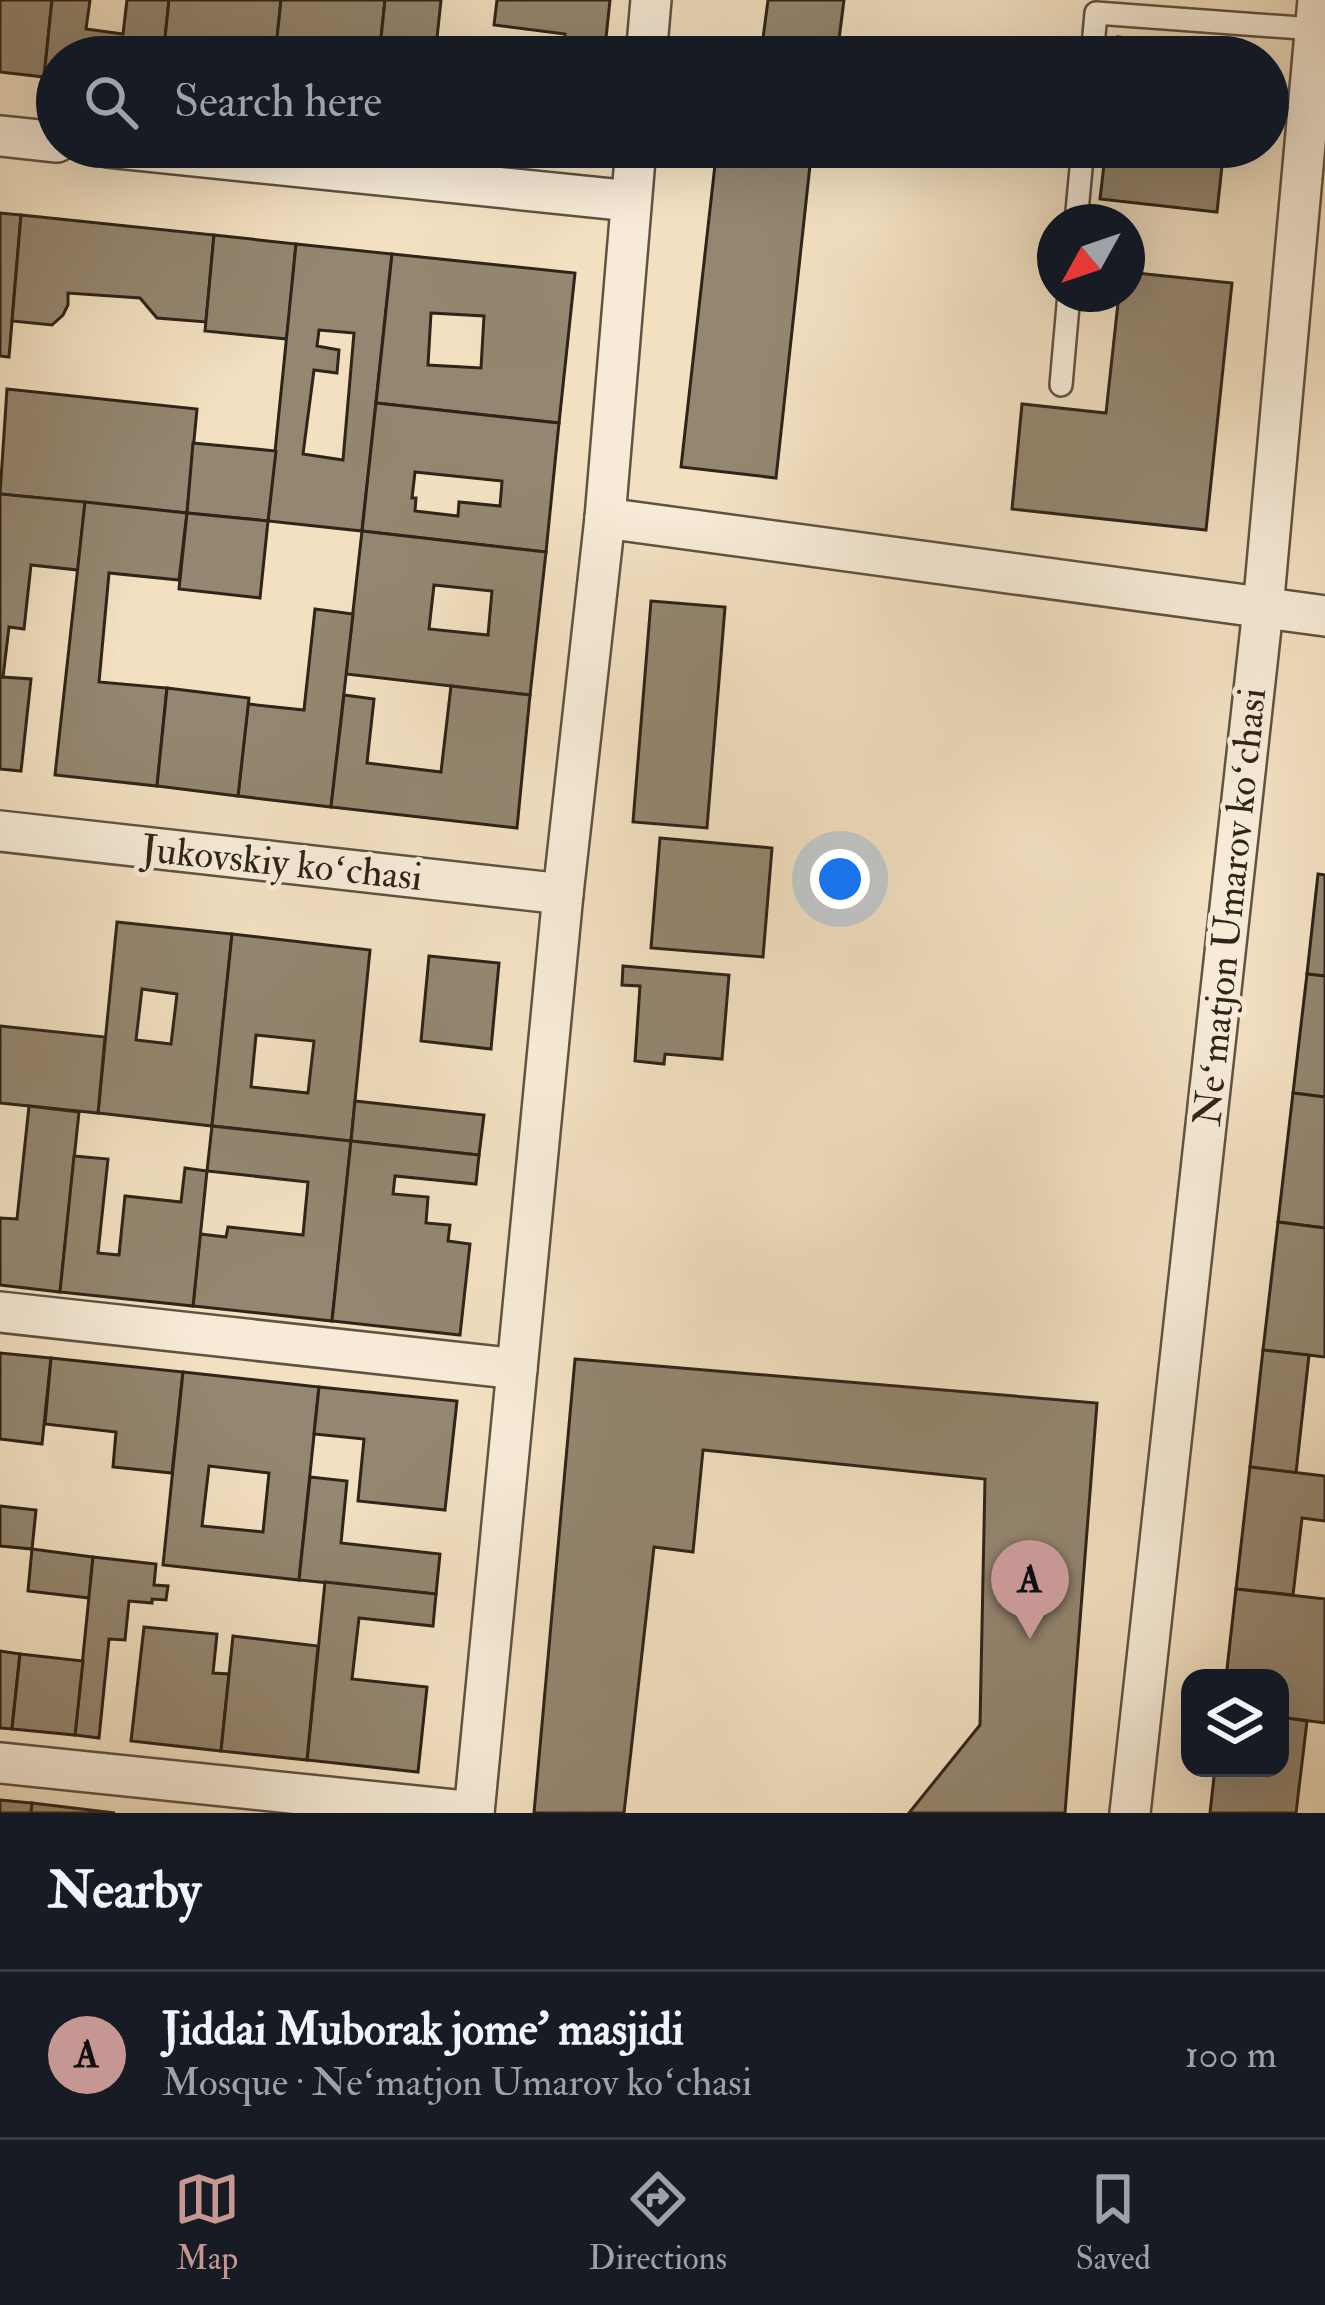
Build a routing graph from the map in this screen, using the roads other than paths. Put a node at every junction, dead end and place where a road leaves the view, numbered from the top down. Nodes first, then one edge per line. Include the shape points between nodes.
1 (651, 0) edge
2 (1316, 15) edge
3 (648, 36) edge
4 (1094, 36) edge
5 (0, 136) edge
6 (36, 140) edge
7 (311, 168) edge
8 (634, 168) edge
9 (1081, 168) edge
10 (631, 201) junction
11 (1078, 204) edge
12 (1068, 312) edge
13 (1061, 385) dead end
14 (605, 518) junction
15 (1263, 609) junction
16 (1325, 616) edge
17 (0, 831) edge
18 (563, 894) junction
19 (0, 1312) edge
20 (517, 1369) junction
21 (0, 1763) edge
22 (474, 1812) edge
23 (1130, 1813) edge

1 - 3 street
2 - 4 lane via 1096,13
2 - 15 street, Neʻmatjon Umarov koʻchasi
5 - 6 street
7 - 10 street
8 - 10 street
9 - 11 lane
10 - 14 street
12 - 13 lane
14 - 15 street
14 - 18 street
15 - 16 street
15 - 23 street, Neʻmatjon Umarov koʻchasi
17 - 18 street, Jukovskiy koʻchasi
18 - 20 street
19 - 20 street
20 - 22 street
21 - 22 street

